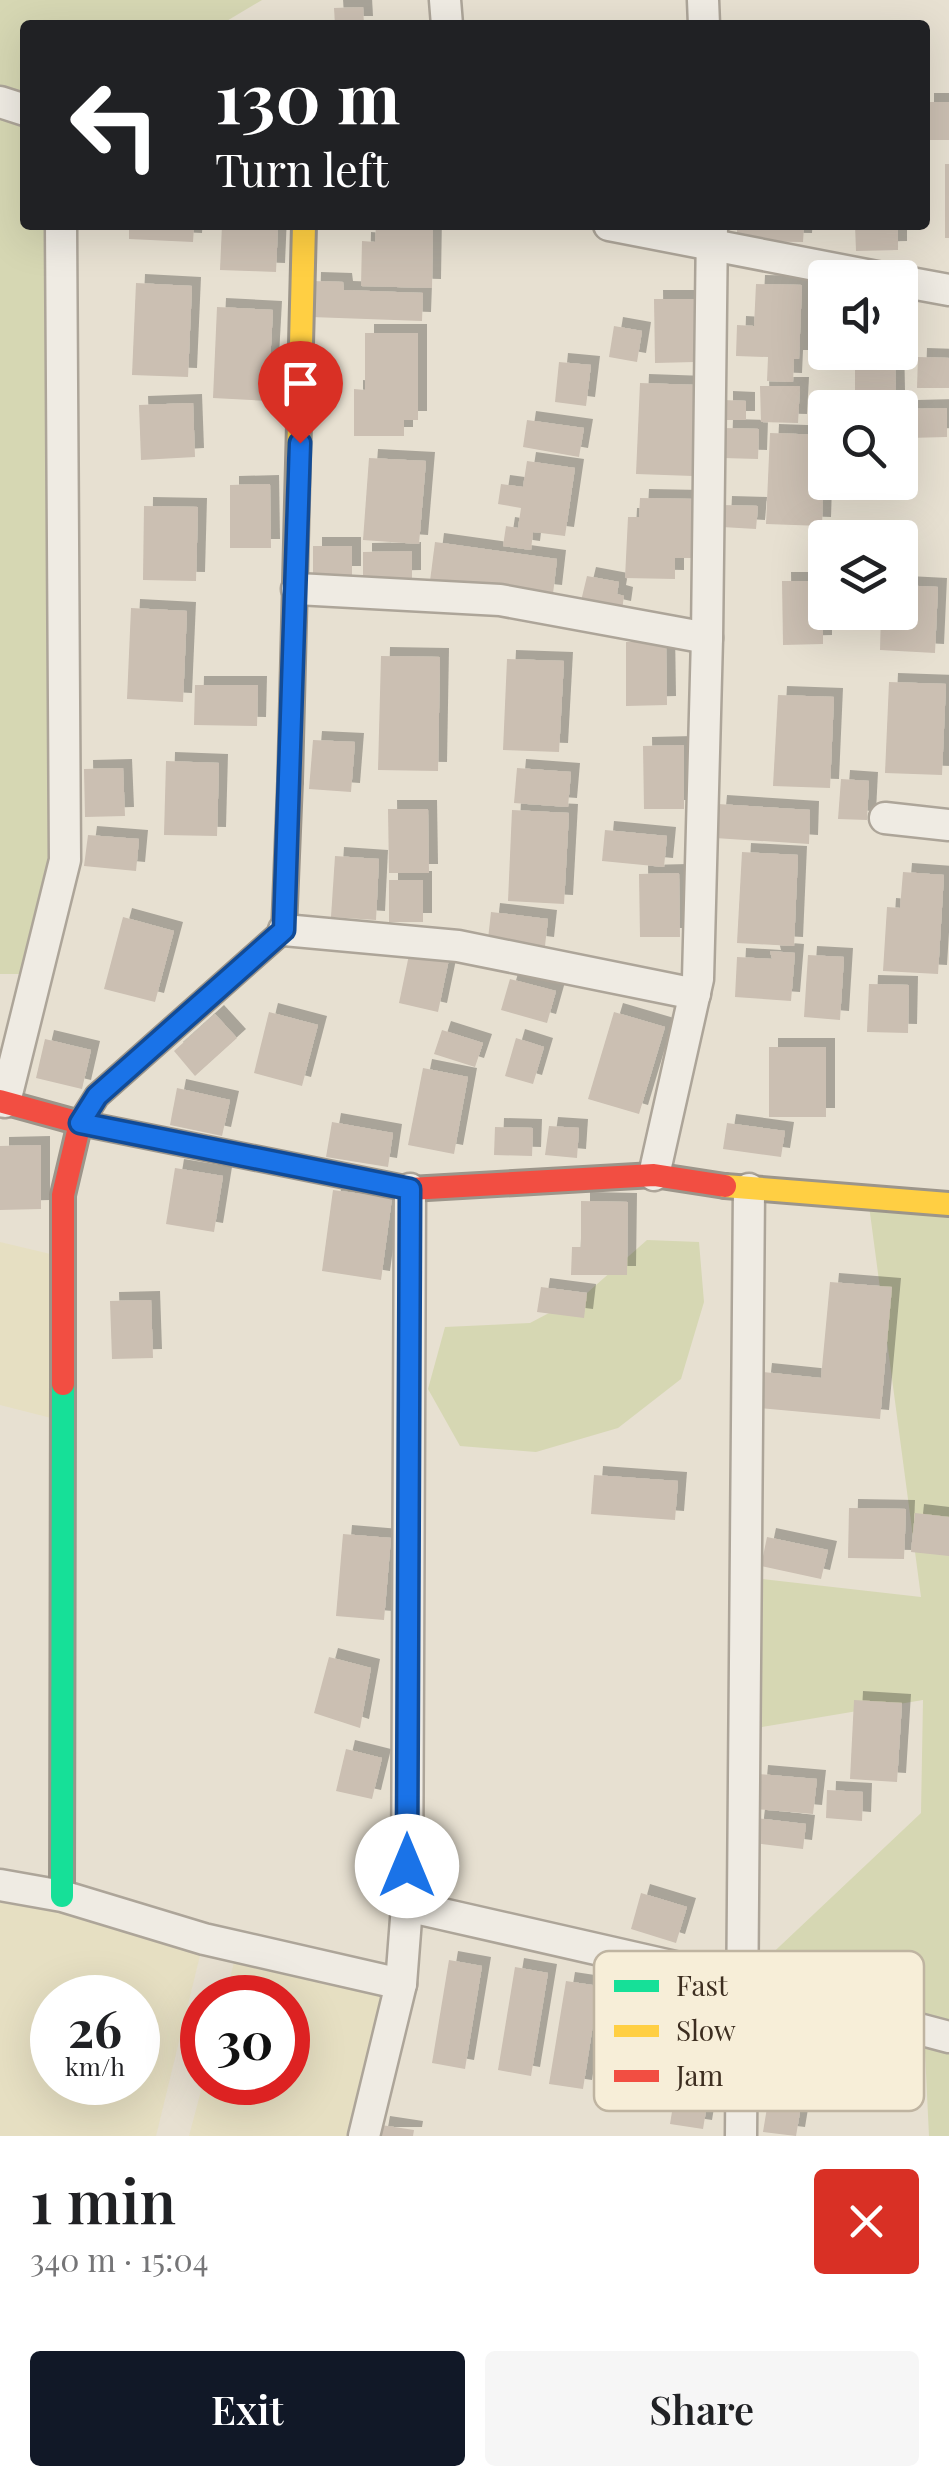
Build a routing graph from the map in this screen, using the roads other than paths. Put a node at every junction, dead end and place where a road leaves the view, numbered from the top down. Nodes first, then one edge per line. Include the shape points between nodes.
1 (61, 230) edge
2 (304, 230) edge
3 (662, 230) edge
4 (713, 235) edge
5 (811, 260) edge
6 (918, 284) edge
7 (949, 290) edge
8 (297, 589) junction
9 (707, 638) junction
10 (885, 818) dead end
11 (949, 825) edge
12 (284, 930) junction
13 (695, 994) junction
14 (2, 1102) edge
15 (80, 1123) junction
16 (654, 1174) junction
17 (410, 1189) junction
18 (749, 1189) junction
19 (949, 1204) edge
20 (0, 1885) edge
21 (62, 1896) junction
22 (407, 1906) junction
23 (605, 1951) edge
24 (742, 1951) edge
25 (401, 1984) junction
26 (924, 2030) edge
27 (949, 2037) edge
28 (741, 2111) edge
29 (364, 2136) edge
30 (741, 2136) edge

1 - 14 street via 65,860
2 - 8 street
3 - 4 street
4 - 5 street
4 - 9 street
6 - 7 street
8 - 9 street via 500,600
8 - 12 street
9 - 13 street
10 - 11 street
12 - 13 street via 458,946
12 - 15 street via 97,1096
13 - 16 street
14 - 15 street
15 - 17 street
15 - 21 street via 64,1195
16 - 17 street
16 - 18 street
17 - 22 street
18 - 19 street
18 - 24 street
20 - 21 street
21 - 25 street via 204,1939
22 - 23 street
22 - 25 street
25 - 29 street
26 - 27 street
28 - 30 street

